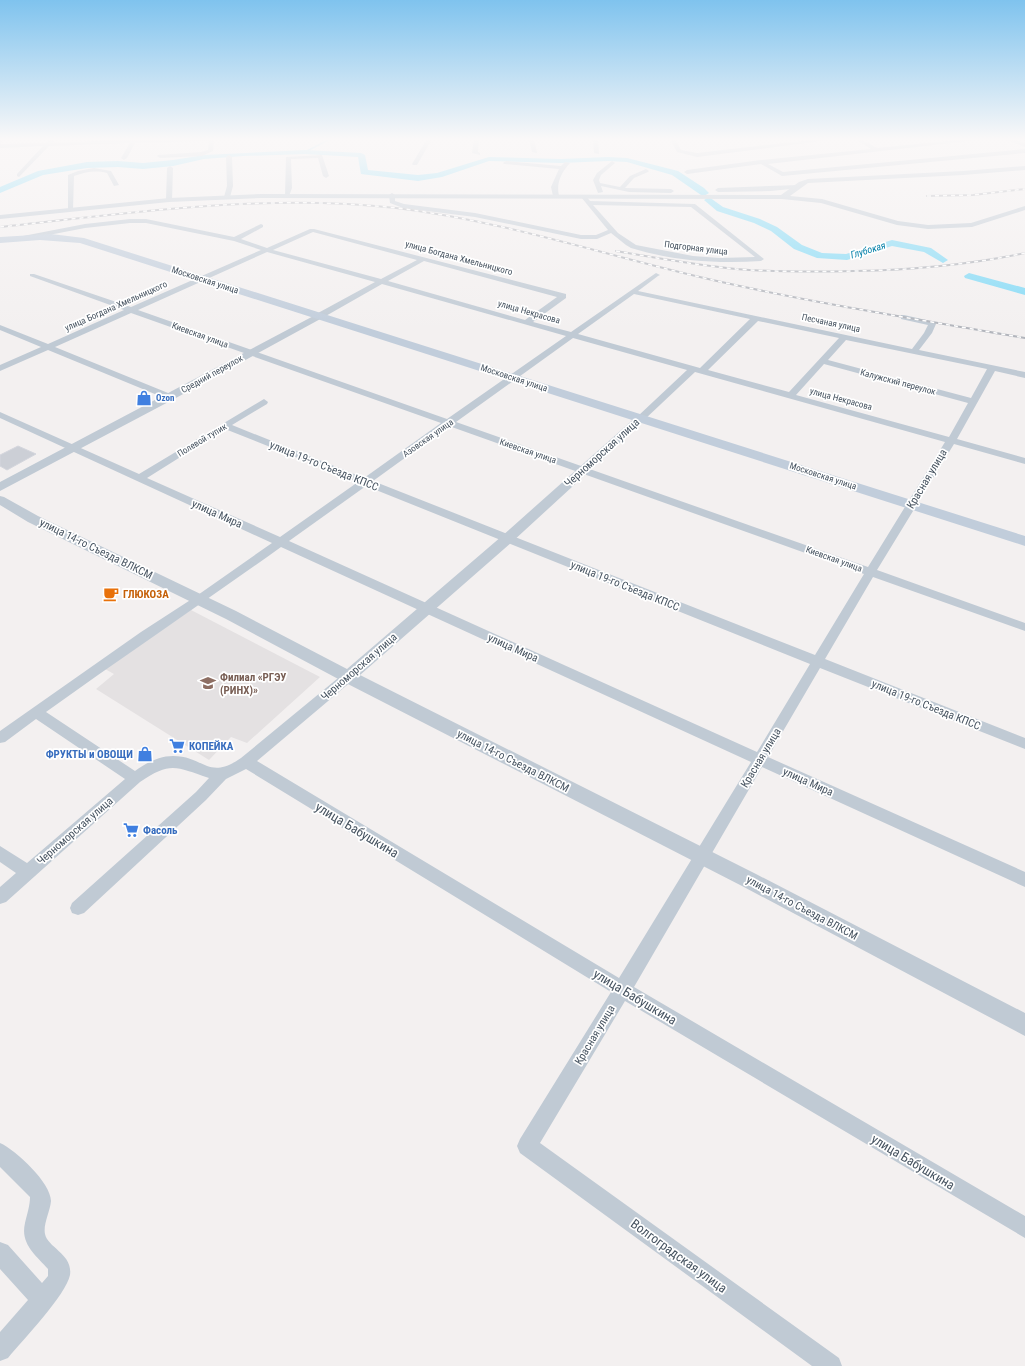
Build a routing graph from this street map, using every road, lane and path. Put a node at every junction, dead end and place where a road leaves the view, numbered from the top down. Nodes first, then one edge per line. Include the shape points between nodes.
1 (70, 203) edge
2 (142, 203) edge
3 (394, 203) edge
4 (828, 203) edge
5 (589, 204) joint
6 (1025, 208) edge
7 (70, 210) junction
8 (0, 217) edge
9 (261, 226) dead end
10 (612, 230) junction
11 (23, 238) junction
12 (235, 239) junction
13 (0, 240) edge
14 (268, 250) junction
15 (423, 259) junction
16 (32, 275) dead end
17 (656, 275) dead end
18 (201, 279) junction
19 (383, 281) junction
20 (633, 292) junction
21 (130, 310) junction
22 (321, 315) junction
23 (904, 317) dead end
24 (756, 318) junction
25 (527, 322) junction
26 (0, 327) edge
27 (572, 335) junction
28 (845, 336) junction
29 (47, 347) junction
30 (914, 351) junction
31 (251, 353) junction
32 (822, 362) junction
33 (0, 368) edge
34 (992, 368) junction
35 (698, 370) junction
36 (1025, 375) edge
37 (513, 378) junction
38 (791, 396) junction
39 (170, 397) junction
40 (264, 402) dead end
41 (974, 402) junction
42 (0, 415) edge
43 (641, 418) junction
44 (449, 423) junction
45 (225, 426) junction
46 (951, 440) junction
47 (74, 448) junction
48 (1025, 461) edge
49 (583, 470) junction
50 (139, 478) junction
51 (365, 482) junction
52 (0, 487) edge
53 (0, 500) edge
54 (911, 505) junction
55 (507, 539) junction
56 (1025, 541) edge
57 (280, 542) junction
58 (870, 572) junction
59 (199, 600) junction
60 (426, 609) junction
61 (1025, 627) edge
62 (818, 662) junction
63 (348, 677) junction
64 (36, 712) junction
65 (0, 738) edge
66 (1025, 744) edge
67 (760, 760) junction
68 (246, 762) junction
69 (221, 775) junction
70 (135, 778) junction
71 (0, 852) edge
72 (703, 857) junction
73 (28, 872) junction
74 (1025, 880) edge
75 (0, 897) edge
76 (78, 908) dead end
77 (623, 990) junction
78 (1025, 1025) edge
79 (527, 1146) joint
80 (0, 1153) edge
81 (1025, 1228) edge
82 (0, 1253) edge
83 (42, 1299) junction
84 (0, 1350) edge
85 (831, 1366) edge

1 - 7 street
2 - 7 street
3 - 10 street via 475,215 581,237 597,237
4 - 6 street via 898,223 928,226 972,224
5 - 10 street
5 - 10 street, Подгорная улица via 696,206 761,259 725,261 659,253 630,244
7 - 8 street
9 - 12 street
11 - 12 street, улица Некрасова via 85,226 146,221
11 - 13 main road, Московская улица
11 - 18 main road, Московская улица via 66,237 81,240
12 - 14 street, улица Некрасова
14 - 15 street, улица Богдана Хмельницкого via 312,230
14 - 18 street, улица Богдана Хмельницкого
14 - 19 street, улица Некрасова
15 - 19 street, Средний переулок
15 - 25 street, улица Богдана Хмельницкого via 563,296
16 - 21 street, Киевская улица
17 - 20 street, Азовская улица
18 - 21 street, улица Богдана Хмельницкого
18 - 22 main road, Московская улица
19 - 22 street, Средний переулок
19 - 25 street, улица Некрасова
20 - 24 street, Песчаная улица
20 - 27 street, Азовская улица
21 - 29 street, улица Богдана Хмельницкого
21 - 31 street, Киевская улица
22 - 31 street, Средний переулок
22 - 37 main road, Московская улица
23 - 30 street via 932,324
24 - 28 street, Песчаная улица
24 - 35 street, Черноморская улица
25 - 27 street, улица Некрасова
26 - 29 street
27 - 35 street, улица Некрасова
27 - 37 street, Азовская улица
28 - 30 street, Песчаная улица
28 - 32 street
29 - 33 street, улица Богдана Хмельницкого
29 - 39 street
30 - 34 street, Песчаная улица
31 - 39 street, Средний переулок
31 - 44 street, Киевская улица
32 - 38 street
32 - 41 street, Калужский переулок
34 - 36 street, Песчаная улица
34 - 41 street, Красная улица
35 - 38 street, улица Некрасова
35 - 43 street, Черноморская улица
37 - 43 main road, Московская улица
37 - 44 street, Азовская улица
38 - 46 street, улица Некрасова
39 - 47 street, Средний переулок
40 - 45 street, Полевой тупик
41 - 46 street, Красная улица
42 - 47 street, улица Мира
43 - 49 street, Черноморская улица
43 - 54 main road, Московская улица
44 - 49 street, Киевская улица
44 - 51 street, Азовская улица
45 - 50 street, Полевой тупик
45 - 51 street, улица 19-го Съезда КПСС
46 - 48 street, улица Некрасова
46 - 54 street, Красная улица
47 - 50 street, улица Мира
47 - 52 street, Средний переулок
49 - 55 street, Черноморская улица
49 - 58 street, Киевская улица
50 - 57 street, улица Мира
51 - 55 street, улица 19-го Съезда КПСС
51 - 57 street, Азовская улица
53 - 59 street, улица 14-го Съезда ВЛКСМ via 33,519
54 - 56 main road, Московская улица
54 - 58 street, Красная улица
55 - 60 street, Черноморская улица
55 - 62 street, улица 19-го Съезда КПСС
57 - 59 street, Азовская улица
57 - 60 street, улица Мира
58 - 61 street, Киевская улица
58 - 62 street, Красная улица
59 - 63 street, улица 14-го Съезда ВЛКСМ
59 - 64 street, Азовская улица
60 - 63 street, Черноморская улица
60 - 67 street, улица Мира
62 - 66 street, улица 19-го Съезда КПСС
62 - 67 street, Красная улица
63 - 68 street, Черноморская улица
63 - 72 street, улица 14-го Съезда ВЛКСМ
64 - 65 street, Азовская улица
64 - 70 street
67 - 72 street, Красная улица
67 - 74 street, улица Мира
68 - 69 street, Черноморская улица
68 - 77 street, улица Бабушкина
69 - 70 street, Черноморская улица via 172,761 153,766
69 - 76 street
70 - 73 street, Черноморская улица
71 - 73 street
72 - 77 street, Красная улица
72 - 78 street, улица 14-го Съезда ВЛКСМ
73 - 75 street, Черноморская улица
77 - 79 street, Красная улица
77 - 81 street, улица Бабушкина
79 - 85 street, Волгоградская улица
80 - 83 street via 40,1196 35,1238 59,1266 60,1274 56,1283
82 - 83 street
83 - 84 street

